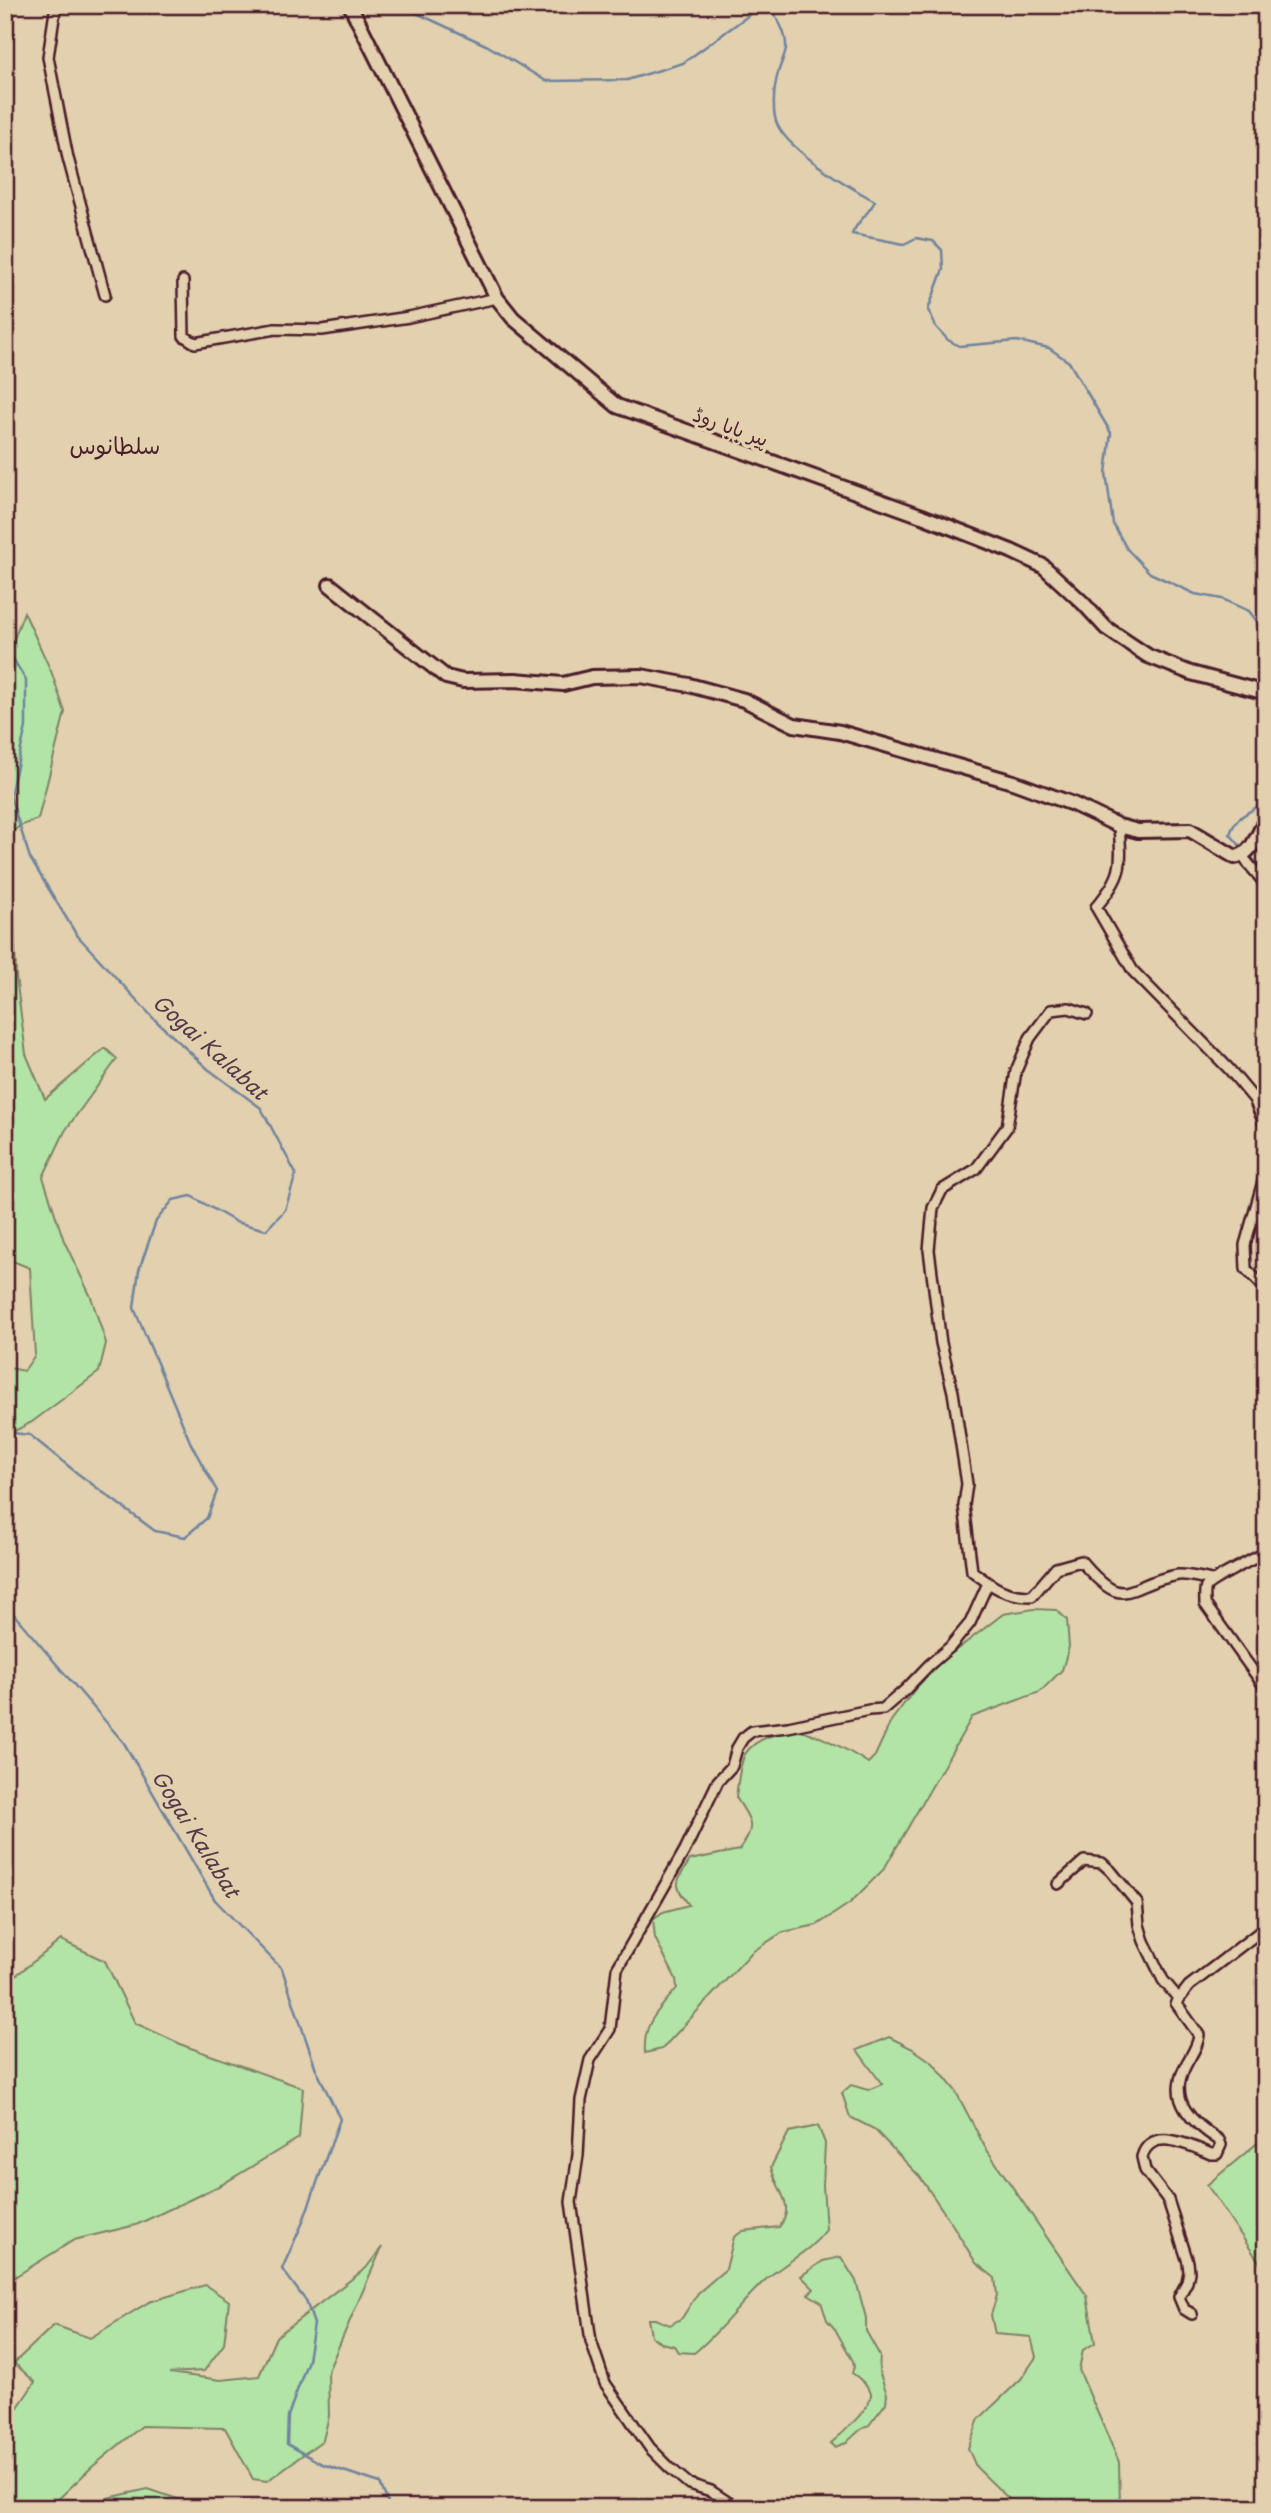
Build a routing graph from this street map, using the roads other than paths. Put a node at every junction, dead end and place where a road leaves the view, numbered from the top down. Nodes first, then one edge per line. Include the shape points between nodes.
1 (56, 5) edge
2 (350, 5) edge
3 (183, 281) dead end
4 (105, 295) dead end
5 (497, 298) junction
6 (330, 585) dead end
7 (1266, 693) edge
8 (1266, 819) edge
9 (1119, 827) junction
10 (1243, 856) junction
11 (1266, 885) edge
12 (1087, 1014) dead end
13 (1266, 1128) edge
14 (1266, 1171) edge
15 (1266, 1289) edge
16 (1266, 1552) edge
17 (1211, 1580) junction
18 (988, 1583) junction
19 (1266, 1689) edge
20 (1058, 1884) dead end
21 (1266, 1927) edge
22 (1178, 1998) junction
23 (1192, 2314) dead end
24 (737, 2508) edge

1 - 4 street via 48,57 68,158
2 - 5 main road, پیر بابا روڈ
3 - 5 street via 184,336 195,343 275,329 322,330
5 - 7 main road, پیر بابا روڈ via 513,318 617,406 1011,551 1042,566 1106,628 1148,656
6 - 9 main road via 446,677 564,684 592,677 641,676 689,685 744,700 794,725 841,732 1013,782
8 - 10 main road
9 - 10 main road via 1190,830 1235,857
9 - 13 street via 1122,865 1112,889 1096,907 1133,971 1229,1069 1254,1099
10 - 11 street
12 - 18 street via 1069,1008 1051,1010 1030,1038 1016,1071 1007,1127 976,1169 942,1190 933,1208 929,1250 967,1484 964,1505 972,1571
14 - 15 street via 1245,1245 1246,1269
16 - 17 street
17 - 18 street via 1180,1575 1117,1592 1103,1585 1082,1561 1056,1568 1032,1596 1014,1596
17 - 19 street via 1205,1604
18 - 24 street via 964,1631 883,1709 752,1731 743,1738 732,1766 718,1781 685,1850 617,1969 610,2029 590,2060 581,2099 571,2202 591,2341 605,2383 650,2448 689,2484 711,2491
20 - 22 street via 1084,1861 1102,1863 1111,1871 1137,1903 1144,1941 1163,1980
21 - 22 street
22 - 23 street via 1176,2003 1199,2035 1183,2071 1180,2097 1196,2125 1219,2140 1220,2150 1211,2154 1179,2141 1161,2140 1150,2144 1142,2157 1145,2170 1168,2200 1182,2241 1189,2272 1179,2297

